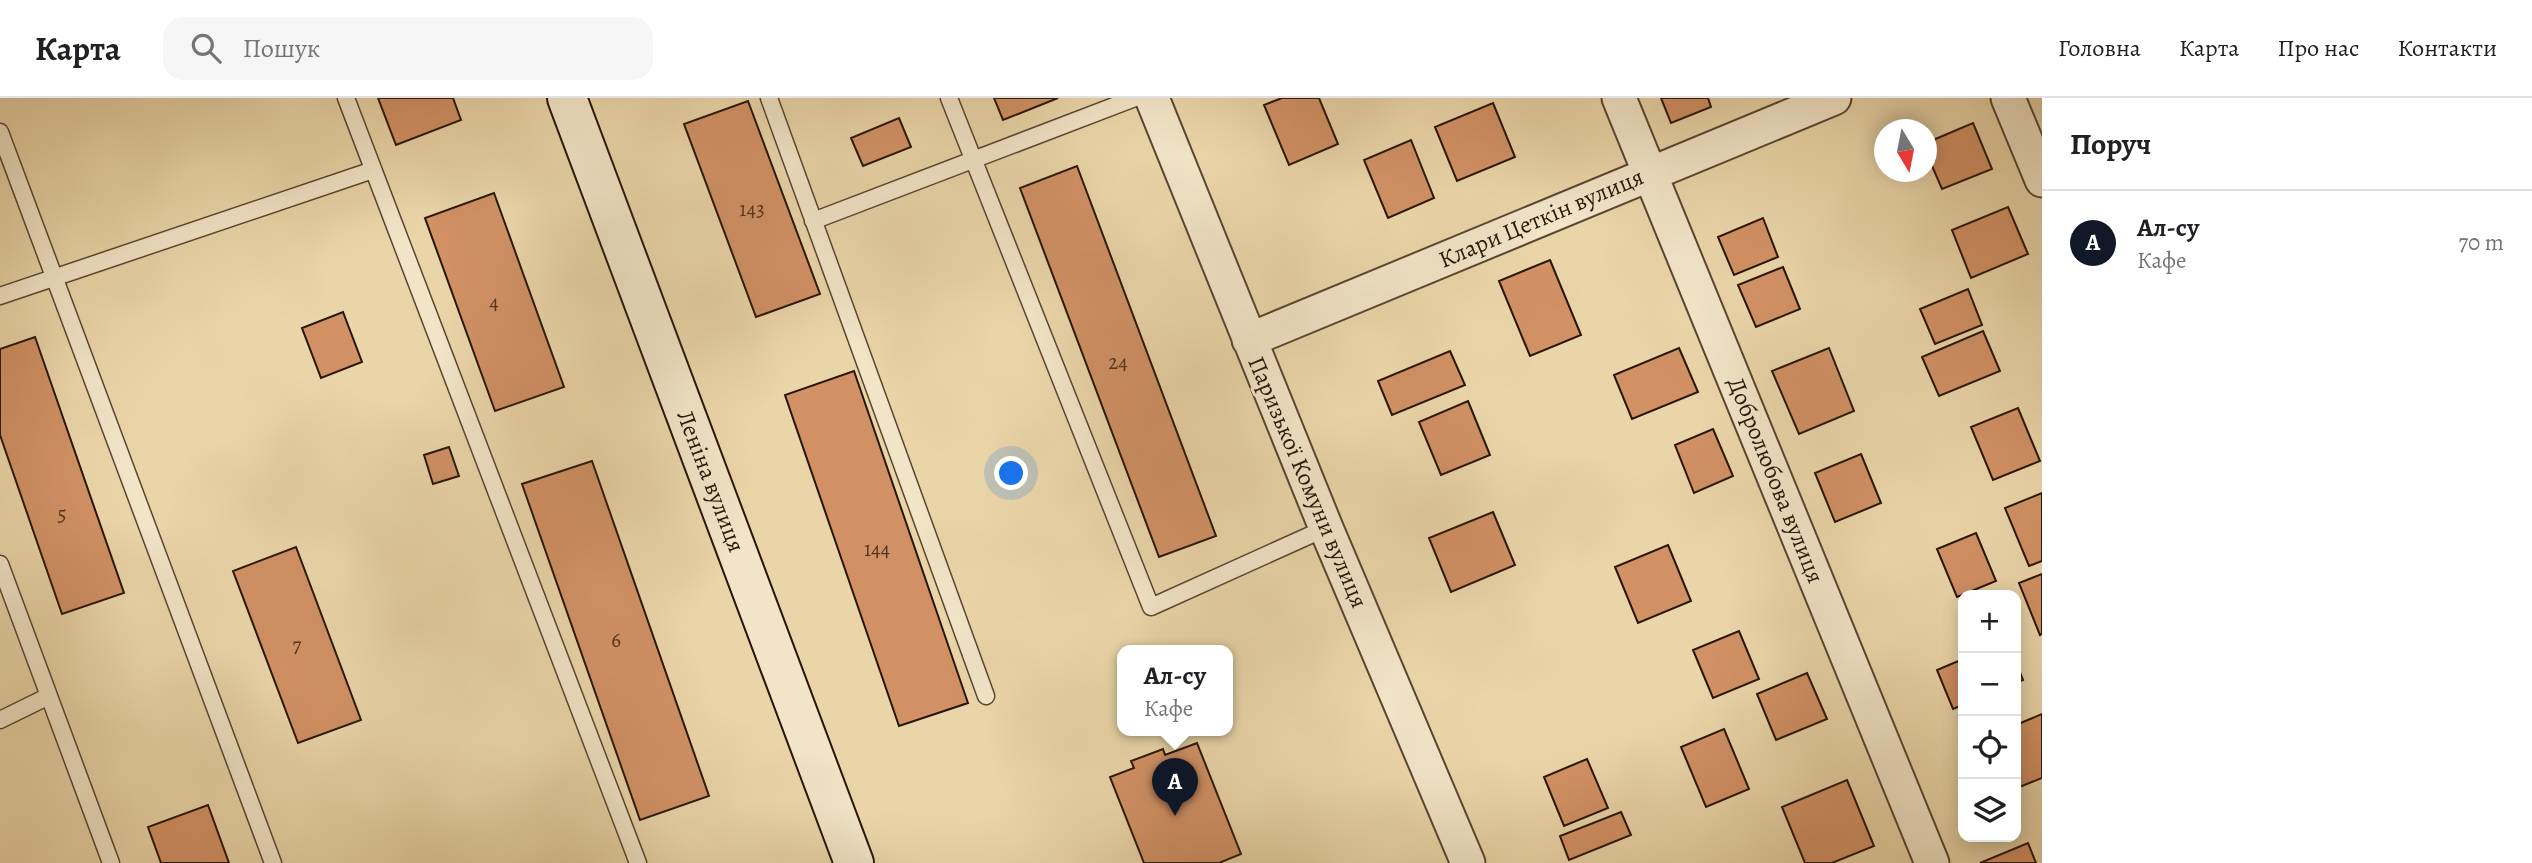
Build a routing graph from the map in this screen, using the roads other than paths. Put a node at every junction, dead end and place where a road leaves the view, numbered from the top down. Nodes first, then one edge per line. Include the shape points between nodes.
1 (346, 98) edge
2 (567, 98) edge
3 (769, 98) edge
4 (949, 98) edge
5 (1135, 98) edge
6 (1152, 98) edge
7 (1619, 98) edge
8 (1834, 98) edge
9 (2008, 98) edge
10 (0, 132) edge
11 (974, 160) junction
12 (373, 170) junction
13 (1650, 173) junction
14 (2042, 180) edge
15 (813, 221) junction
16 (54, 277) junction
17 (0, 296) edge
18 (1248, 340) junction
19 (1326, 528) junction
20 (0, 564) edge
21 (49, 696) junction
22 (986, 696) dead end
23 (0, 720) edge
24 (111, 863) edge
25 (273, 863) edge
26 (638, 863) edge
27 (854, 863) edge
28 (1468, 863) edge
29 (1932, 863) edge

1 - 12 lane
2 - 27 main road, Леніна вулиця
3 - 15 lane
4 - 11 lane
5 - 11 lane
6 - 18 street, Паризької Комуни вулиця
7 - 13 street, Добролюбова вулиця
8 - 13 street, Клари Цеткін вулиця
9 - 14 street
10 - 16 lane
11 - 15 lane
11 - 19 lane via 1151,607
12 - 16 lane
12 - 26 lane
13 - 18 street, Клари Цеткін вулиця
13 - 29 street, Добролюбова вулиця
15 - 22 lane
16 - 17 lane
16 - 25 lane
18 - 19 street, Паризької Комуни вулиця
19 - 28 street, Паризької Комуни вулиця
20 - 21 lane
21 - 23 lane
21 - 24 lane

